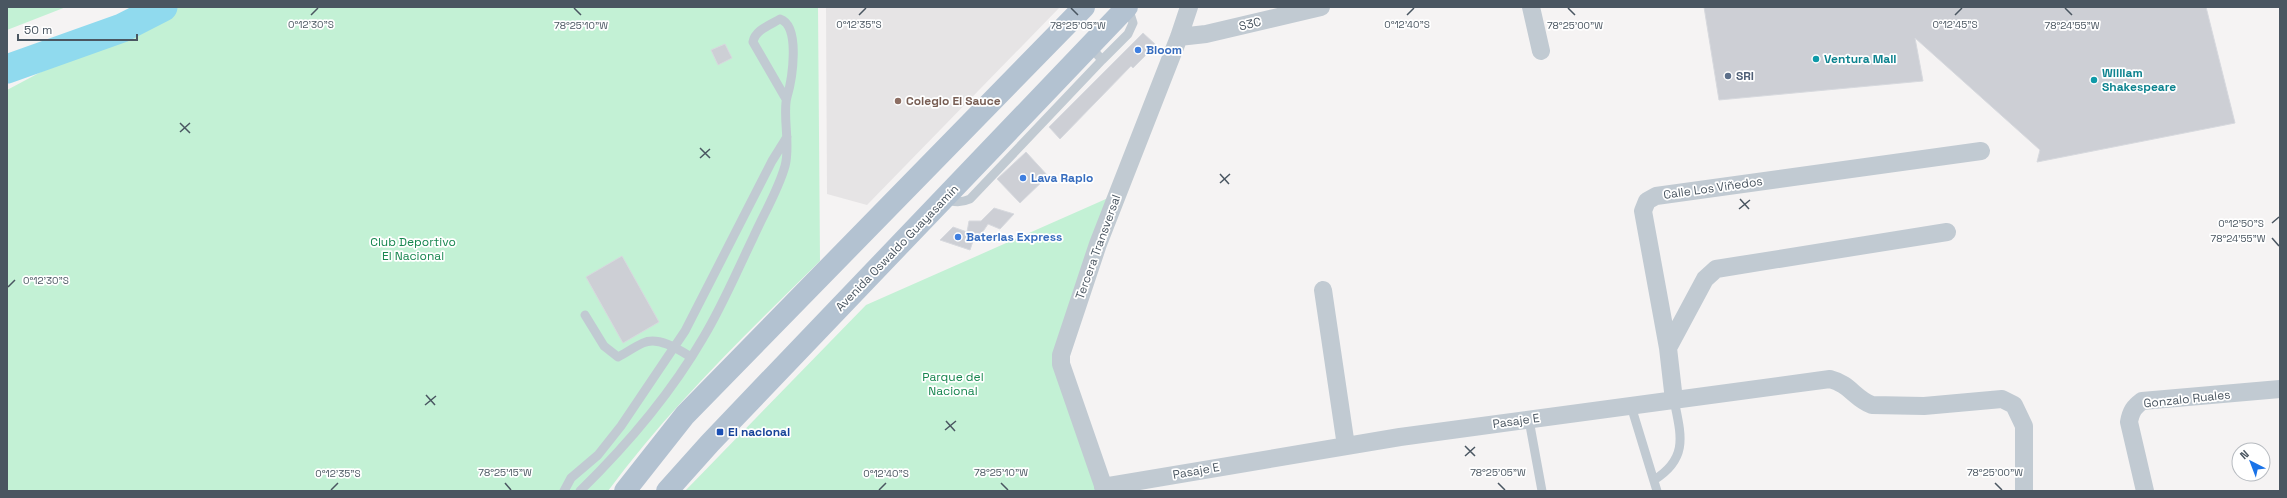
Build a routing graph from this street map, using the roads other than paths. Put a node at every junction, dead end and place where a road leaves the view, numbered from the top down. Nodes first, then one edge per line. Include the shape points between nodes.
1 (1084, 7) edge
2 (1128, 7) edge
3 (1189, 7) edge
4 (1321, 7) edge
5 (1531, 7) edge
6 (1179, 37) junction
7 (1541, 51) dead end
8 (786, 99) junction
9 (788, 136) junction
10 (1981, 151) dead end
11 (1947, 232) dead end
12 (1323, 290) dead end
13 (585, 314) dead end
14 (674, 347) junction
15 (1668, 348) junction
16 (691, 357) junction
17 (2280, 389) edge
18 (1674, 400) junction
19 (1631, 406) junction
20 (1529, 420) junction
21 (1346, 446) junction
22 (1654, 480) junction
23 (1104, 489) edge
24 (564, 491) edge
25 (580, 491) edge
26 (625, 491) edge
27 (667, 491) edge
28 (1542, 491) edge
29 (1657, 491) edge
30 (2024, 491) edge
31 (2145, 491) edge

1 - 26 main road via 685,415
2 - 27 main road, Avenida Oswaldo Guayasamín via 1096,53 945,198
3 - 6 street, Tercera Transversal
4 - 6 street, S3C via 1206,34
5 - 7 street
6 - 23 street, Tercera Transversal via 1098,244 1061,355 1061,364
8 - 8 lane via 753,42 758,32 780,19 785,20 791,28 793,72
8 - 9 lane
9 - 14 lane via 772,161 727,252
9 - 16 lane via 786,166 706,332
10 - 15 street, Calle Los Viñedos via 1656,196 1646,201 1643,211
11 - 15 street via 1716,269 1705,279
12 - 21 street
13 - 14 lane via 604,346 618,357 644,342 656,341
14 - 16 lane
14 - 24 lane via 621,426 598,455 571,478
15 - 18 street, Calle Los Viñedos
16 - 25 lane via 638,430
17 - 31 street, Gonzalo Ruales via 2142,401 2135,406 2131,412 2130,422
18 - 19 street, Pasaje E
18 - 22 lane via 1681,435 1680,447 1675,462 1666,473
18 - 30 street, Pasaje E via 1830,379 1842,382 1866,403 1872,405 1924,406 2002,399 2014,405 2024,426
19 - 20 street, Pasaje E
19 - 22 lane
20 - 21 street, Pasaje E
20 - 28 lane
21 - 23 street, Pasaje E
22 - 29 lane

